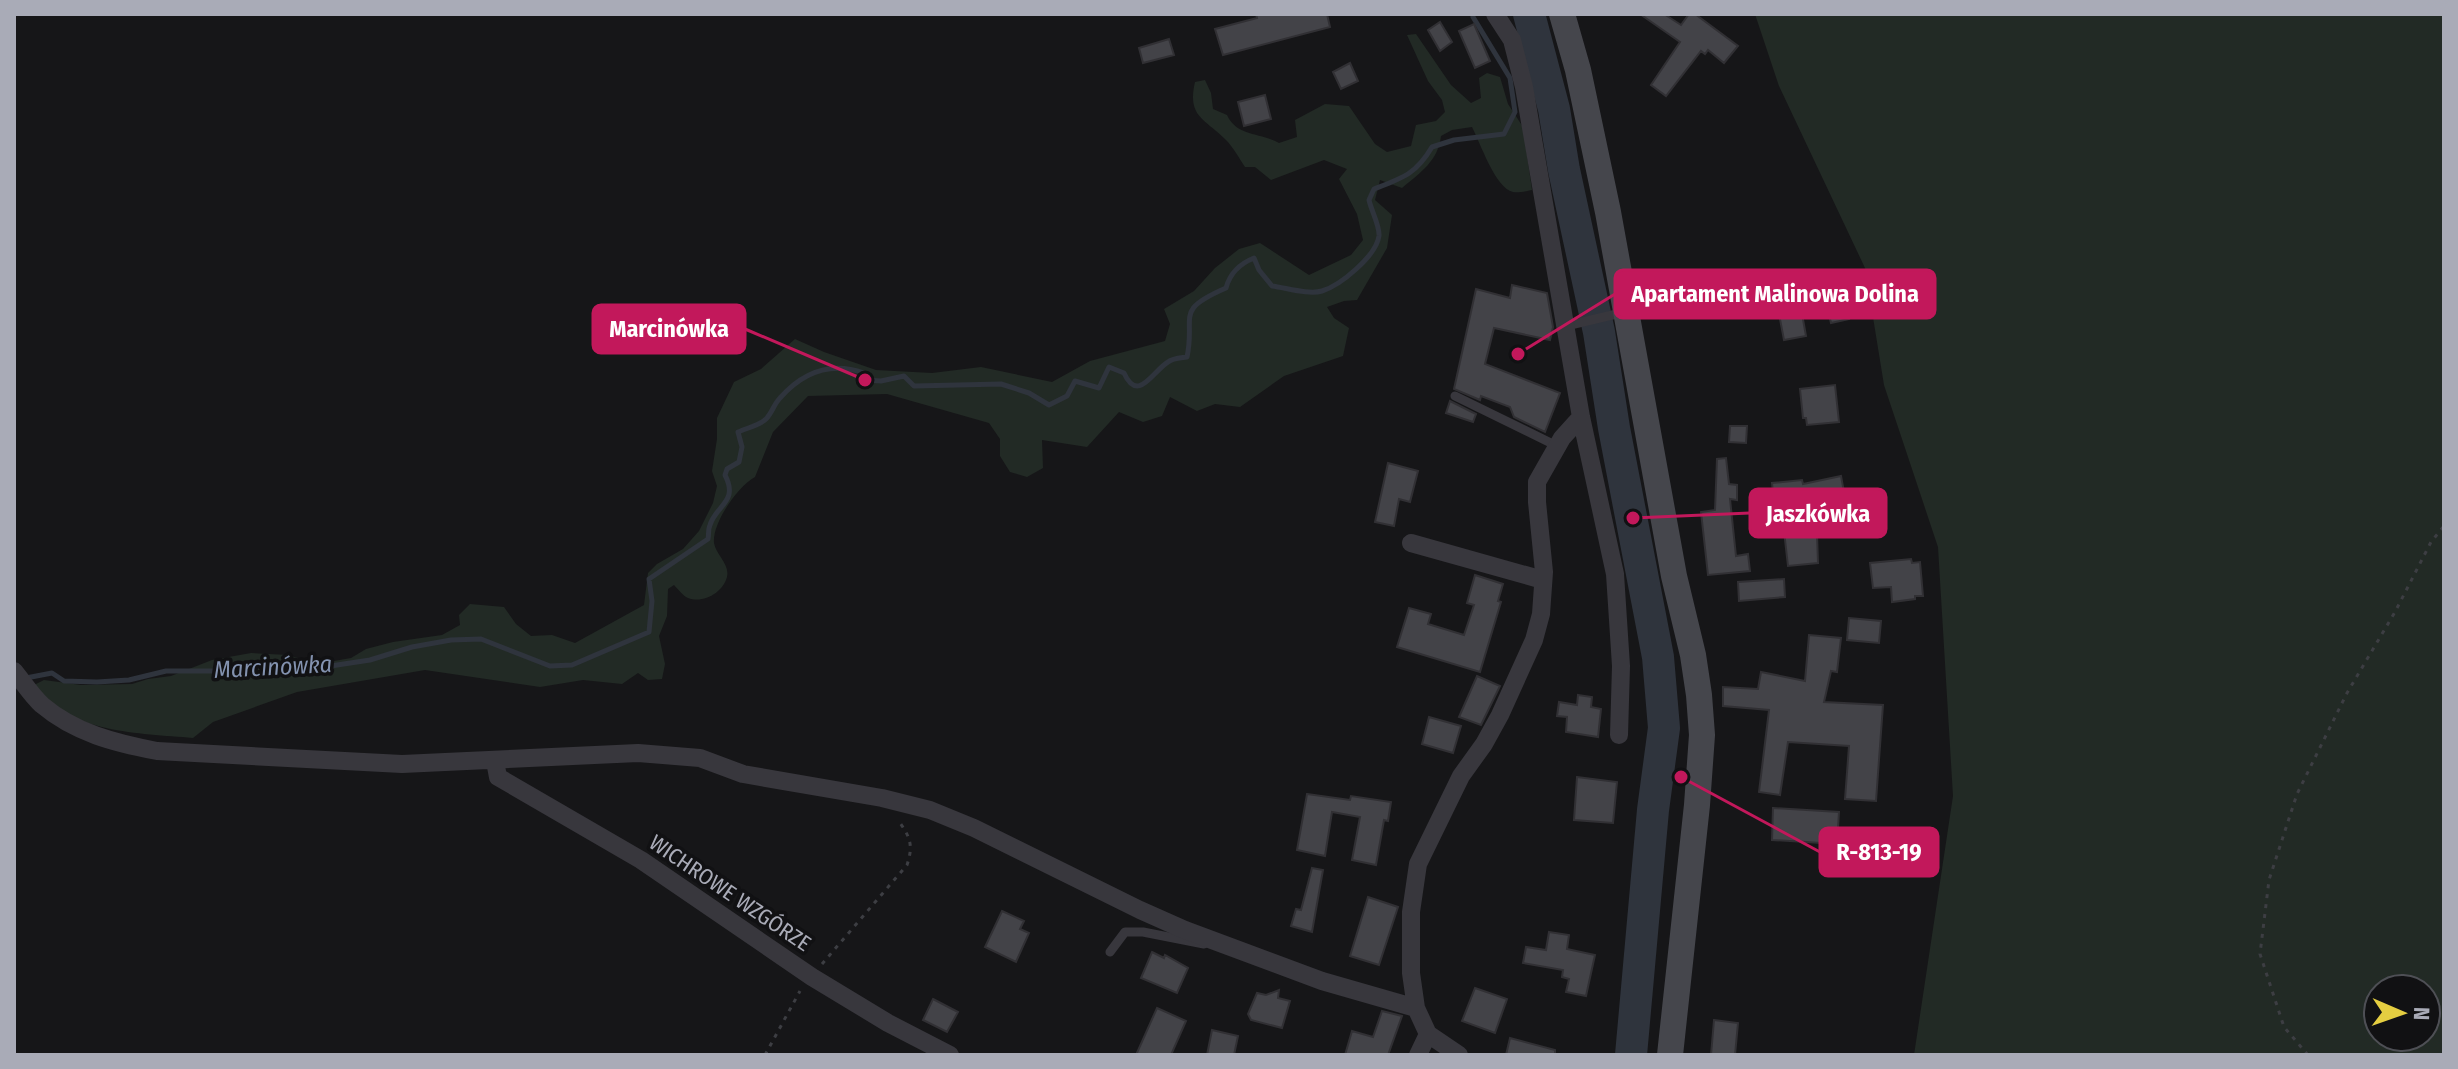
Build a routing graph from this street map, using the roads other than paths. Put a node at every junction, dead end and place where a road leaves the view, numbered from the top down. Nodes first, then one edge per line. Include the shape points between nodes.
1 (1495, 14) edge
2 (1562, 14) edge
3 (1620, 314) junction
4 (1574, 324) junction
5 (1455, 396) dead end
6 (1581, 417) junction
7 (1557, 446) junction
8 (1411, 543) dead end
9 (1543, 580) junction
10 (14, 671) edge
11 (1619, 735) dead end
12 (495, 761) junction
13 (1227, 946) junction
14 (1110, 952) dead end
15 (1416, 1008) junction
16 (1428, 1034) junction
17 (950, 1055) edge
18 (1418, 1055) edge
19 (1459, 1055) edge
20 (1670, 1055) edge

1 - 4 street via 1512,40 1524,87
2 - 3 street via 1608,212
3 - 4 lane
3 - 20 street via 1693,655 1702,735
4 - 6 street
5 - 7 lane
6 - 7 street
6 - 11 street via 1615,574
7 - 9 street via 1537,482
8 - 9 street
9 - 15 street via 1534,640 1500,715 1461,776 1418,864 1411,912
10 - 12 street via 40,704 70,725 157,751 402,764
12 - 13 street via 638,753 700,758 743,774 930,810
12 - 17 street, WICHROWE WZGÓRZE via 498,777 641,860 812,977
13 - 14 lane via 1125,932
13 - 15 street
15 - 16 street
16 - 18 street
16 - 19 street

